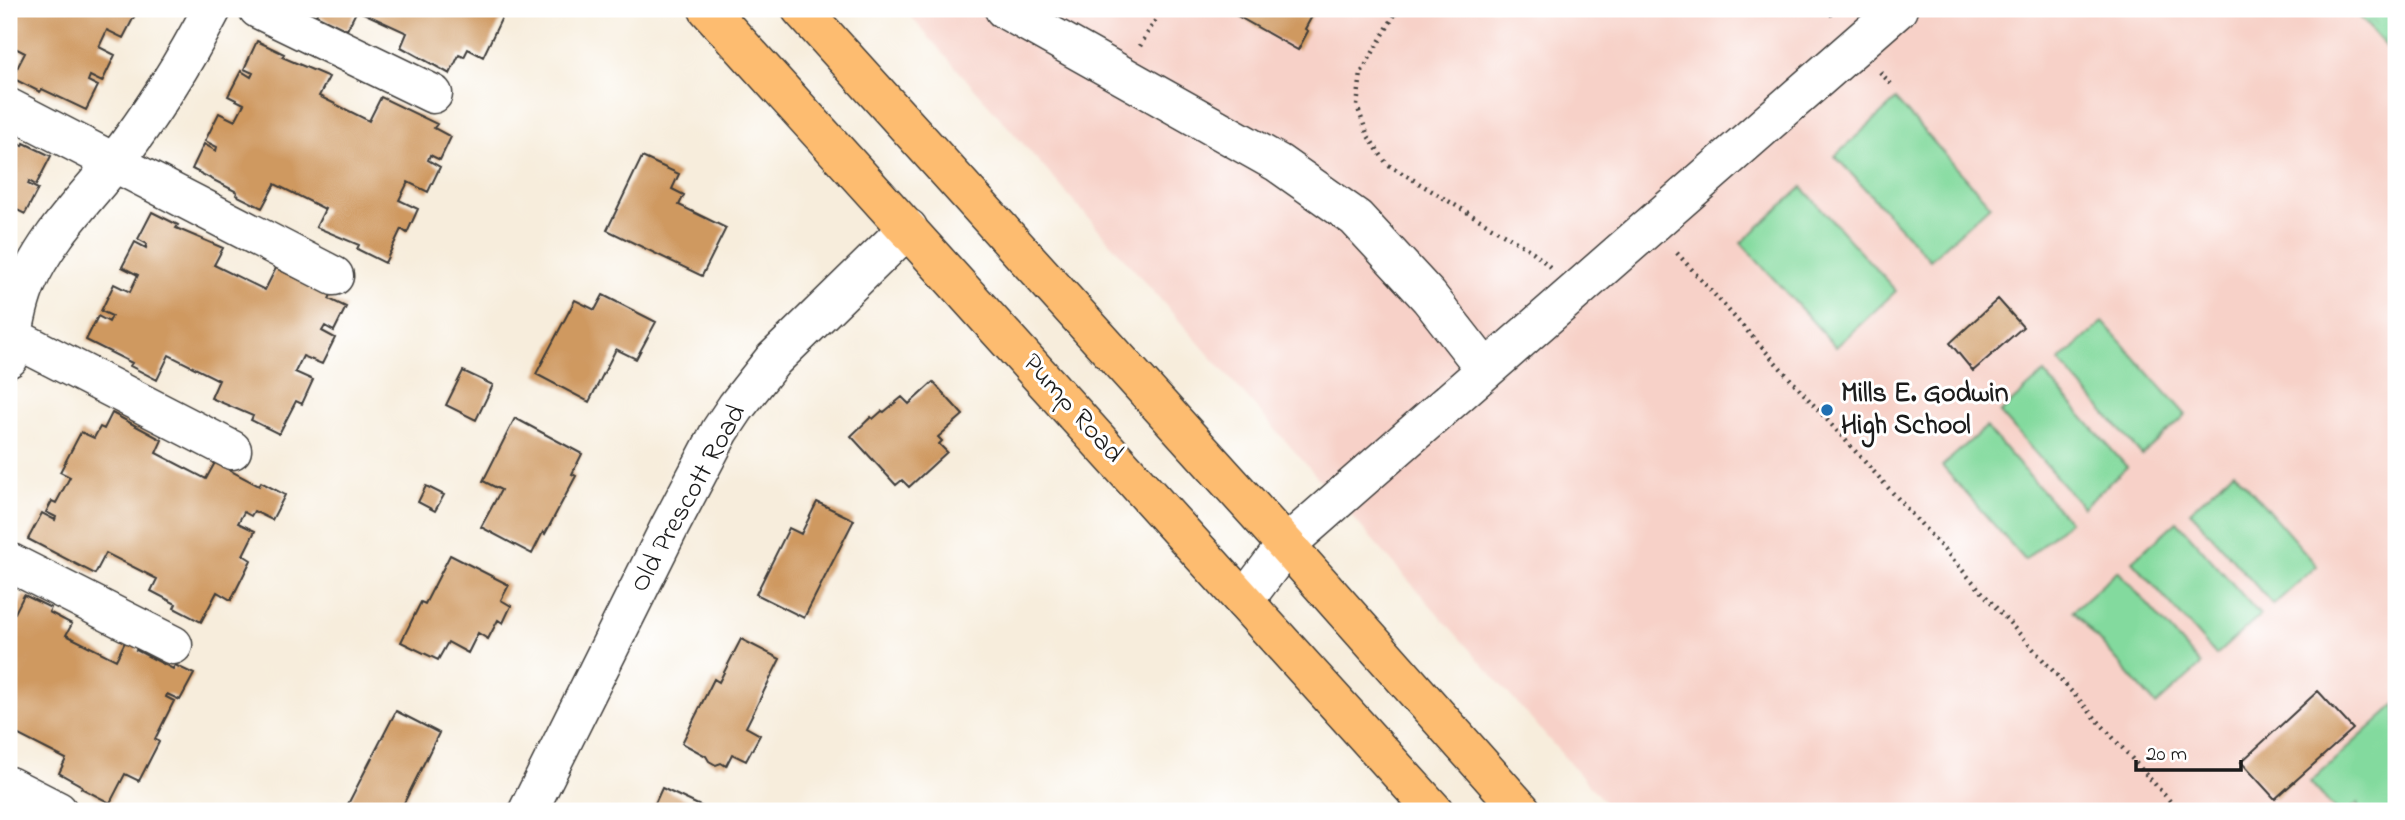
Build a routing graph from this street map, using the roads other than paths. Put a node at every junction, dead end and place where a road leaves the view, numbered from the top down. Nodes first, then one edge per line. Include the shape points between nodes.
1 (212, 9) edge
2 (258, 9) edge
3 (708, 9) edge
4 (801, 9) edge
5 (1004, 9) edge
6 (1898, 9) edge
7 (433, 94) dead end
8 (9, 108) edge
9 (114, 163) junction
10 (908, 228) junction
11 (334, 276) dead end
12 (10, 343) edge
13 (1486, 370) junction
14 (232, 450) dead end
15 (1286, 545) junction
16 (9, 562) edge
17 (1244, 601) junction
18 (173, 645) dead end
19 (9, 786) edge
20 (58, 811) edge
21 (528, 811) edge
22 (1434, 811) edge
23 (1522, 811) edge

1 - 9 street
2 - 7 street
3 - 10 main road, Pump Road
4 - 15 main road
5 - 13 street via 1278,163 1356,218 1429,296
6 - 13 street via 1840,36 1650,226
8 - 9 street
9 - 11 street
9 - 12 street via 56,233 34,269
10 - 17 main road, Pump Road
10 - 21 street, Old Prescott Road via 772,360 725,423
12 - 14 street
13 - 15 street
15 - 17 street
15 - 23 main road
16 - 18 street
17 - 22 main road, Pump Road
19 - 20 street

